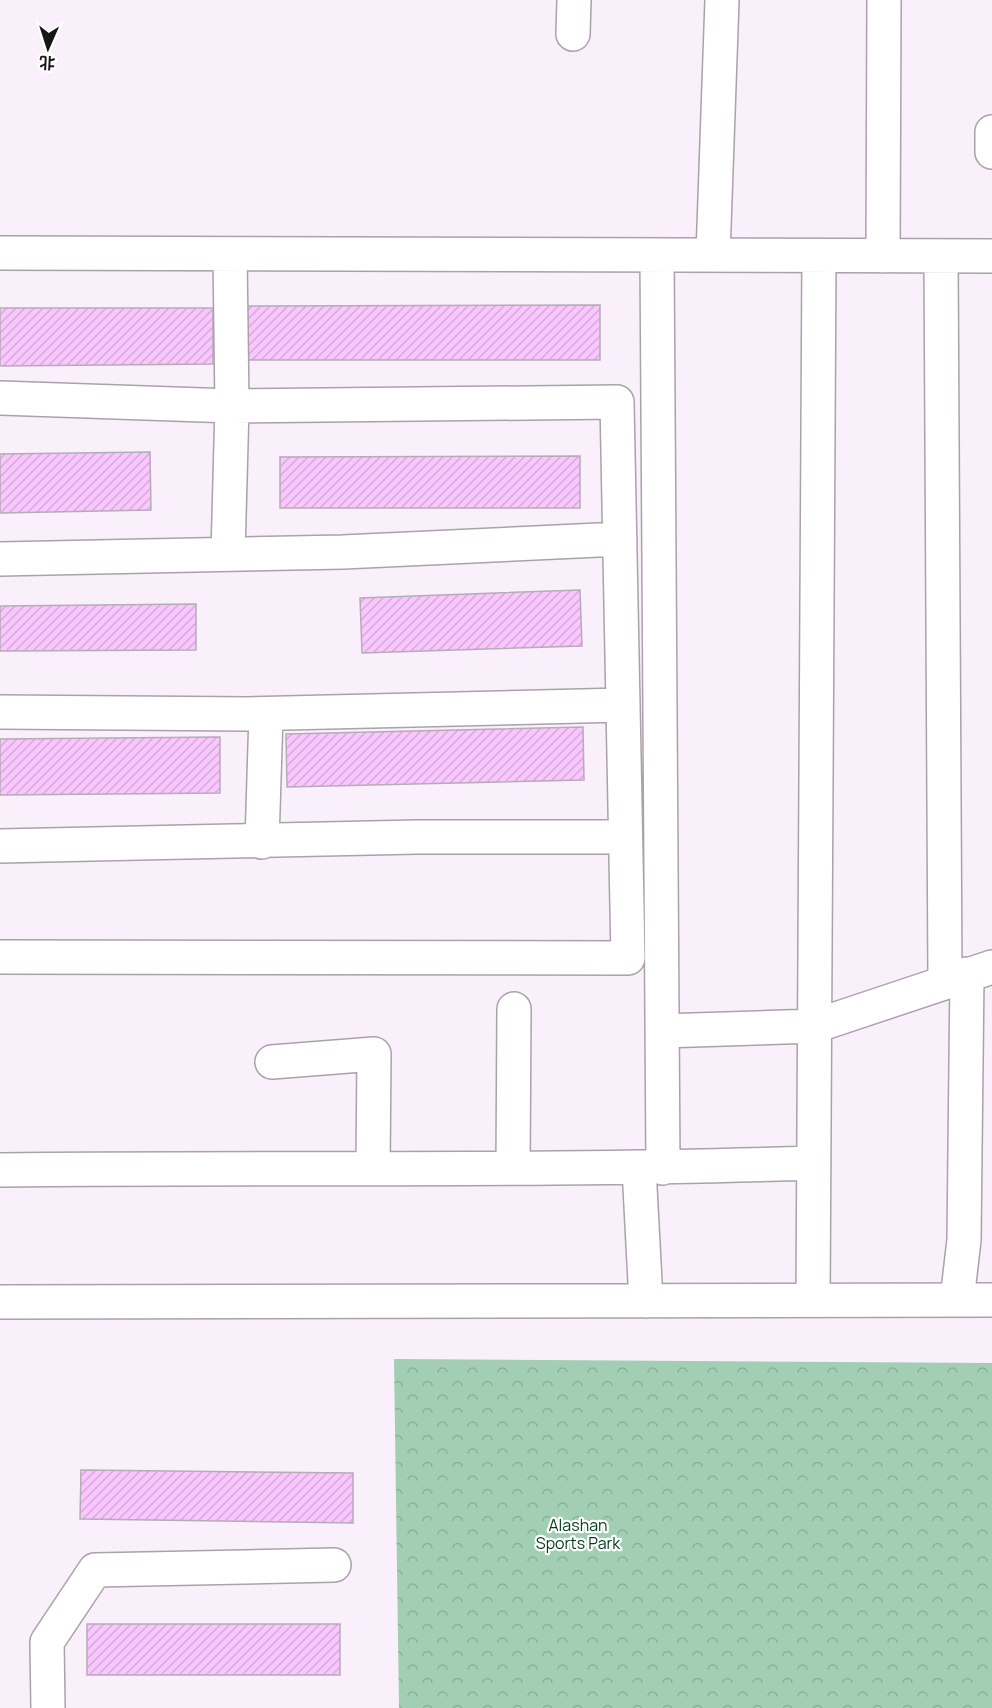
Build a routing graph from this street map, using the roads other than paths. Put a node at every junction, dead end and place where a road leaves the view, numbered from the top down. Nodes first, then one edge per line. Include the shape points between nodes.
1 (574, 0) edge
2 (722, 0) edge
3 (884, 0) edge
4 (573, 34) dead end
5 (992, 132) edge
6 (992, 152) edge
7 (0, 253) edge
8 (230, 254) junction
9 (657, 255) junction
10 (713, 255) junction
11 (819, 256) junction
12 (883, 256) junction
13 (941, 256) junction
14 (992, 256) edge
15 (0, 398) edge
16 (232, 406) junction
17 (620, 539) junction
18 (228, 554) junction
19 (0, 559) edge
20 (623, 705) junction
21 (0, 712) edge
22 (266, 714) junction
23 (626, 837) junction
24 (262, 842) junction
25 (0, 846) edge
26 (0, 957) edge
27 (968, 974) edge
28 (514, 1009) dead end
29 (815, 1026) junction
30 (662, 1032) junction
31 (272, 1062) dead end
32 (814, 1163) junction
33 (373, 1168) junction
34 (513, 1168) junction
35 (651, 1168) junction
36 (0, 1170) edge
37 (813, 1300) junction
38 (957, 1300) junction
39 (992, 1300) edge
40 (646, 1301) junction
41 (0, 1302) edge
42 (333, 1565) dead end
43 (48, 1708) edge

1 - 4 street
2 - 10 street
3 - 12 street
5 - 6 street
7 - 8 street
8 - 9 street
8 - 16 street
9 - 10 street
9 - 30 street
10 - 11 street
11 - 12 street
11 - 29 street
12 - 13 street
13 - 14 street
13 - 27 street
15 - 16 street
16 - 17 street via 617,402
16 - 18 street
17 - 18 street
17 - 20 street
18 - 19 street
20 - 22 street
20 - 23 street
21 - 22 street
22 - 24 street
23 - 24 street
23 - 26 street via 628,958
24 - 25 street
27 - 29 street
27 - 38 street via 964,1240
28 - 34 street
29 - 30 street
29 - 32 street
30 - 35 street
31 - 33 street via 374,1054
32 - 35 street
32 - 37 street
33 - 34 street
33 - 36 street
34 - 35 street
35 - 40 street
37 - 38 street
37 - 40 street
38 - 39 street
40 - 41 street
42 - 43 street via 95,1569 47,1642

